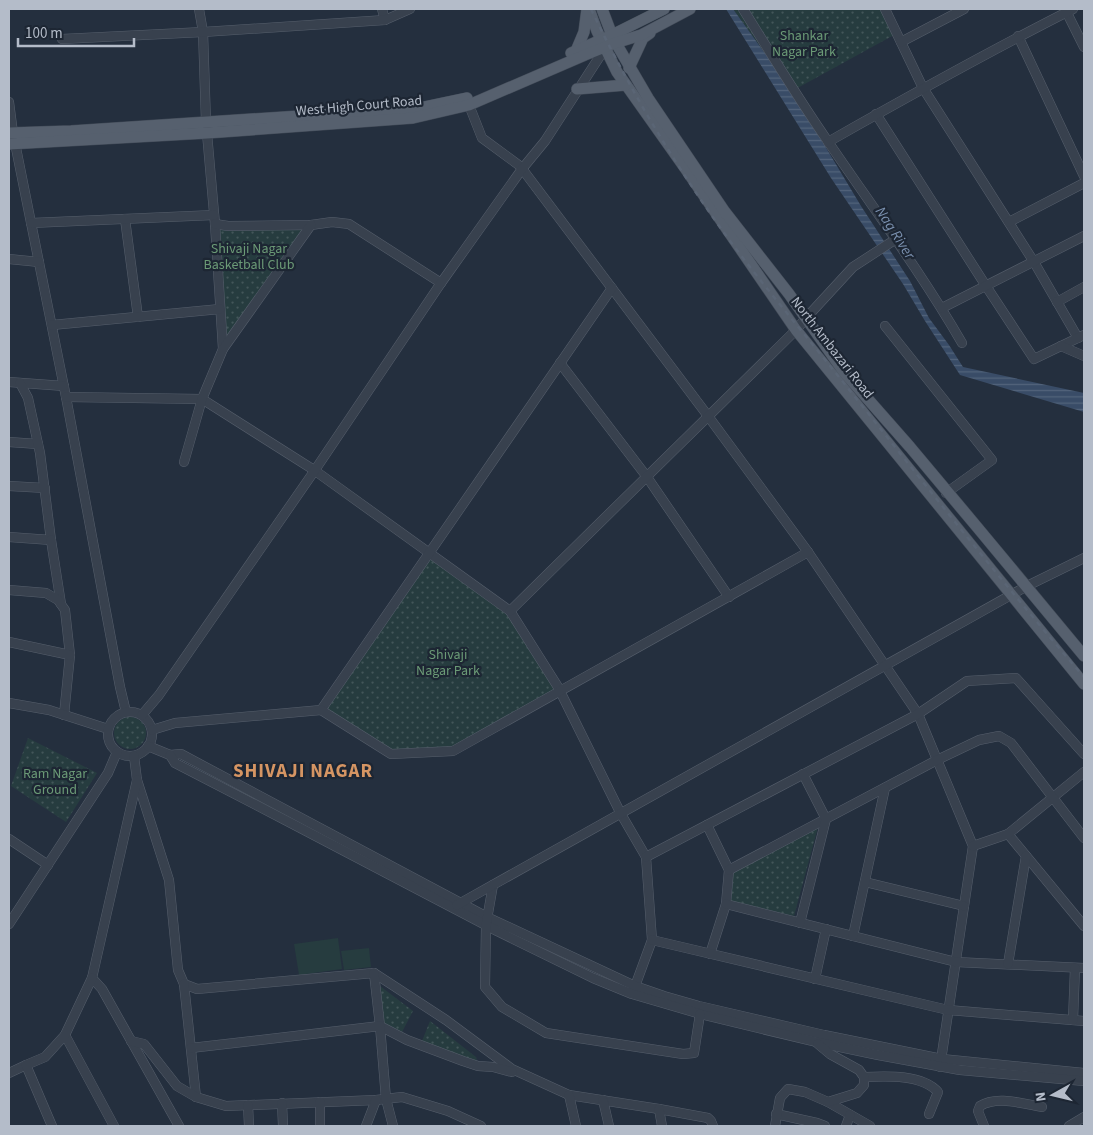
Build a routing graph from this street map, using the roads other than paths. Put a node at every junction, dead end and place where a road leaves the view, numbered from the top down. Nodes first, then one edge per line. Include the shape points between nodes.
1 (199, 9) edge
2 (382, 9) edge
3 (410, 9) edge
4 (588, 9) edge
5 (602, 9) edge
6 (664, 9) edge
7 (690, 9) edge
8 (743, 9) edge
9 (886, 9) edge
10 (964, 9) edge
11 (1068, 10) edge
12 (385, 20) junction
13 (659, 26) junction
14 (203, 32) junction
15 (1018, 36) junction
16 (62, 39) dead end
17 (901, 42) junction
18 (604, 43) junction
19 (1084, 47) edge
20 (576, 51) junction
21 (629, 68) junction
22 (626, 86) junction
23 (924, 88) junction
24 (577, 89) junction
25 (9, 102) edge
26 (469, 105) junction
27 (876, 114) junction
28 (207, 128) junction
29 (12, 139) edge
30 (828, 142) junction
31 (522, 169) junction
32 (1084, 176) edge
33 (1084, 183) edge
34 (124, 219) junction
35 (214, 219) junction
36 (1009, 222) junction
37 (31, 223) junction
38 (311, 225) junction
39 (1084, 236) edge
40 (895, 240) junction
41 (9, 260) edge
42 (39, 262) junction
43 (1034, 262) junction
44 (441, 283) junction
45 (986, 286) junction
46 (612, 288) junction
47 (1084, 288) edge
48 (1057, 302) junction
49 (942, 308) junction
50 (220, 309) junction
51 (138, 317) junction
52 (806, 318) junction
53 (52, 324) junction
54 (885, 326) dead end
55 (796, 330) junction
56 (1081, 336) edge
57 (962, 343) dead end
58 (1061, 346) junction
59 (223, 349) junction
60 (1084, 356) edge
61 (560, 363) junction
62 (9, 382) edge
63 (20, 383) junction
64 (64, 386) junction
65 (66, 397) junction
66 (202, 399) junction
67 (708, 416) junction
68 (9, 442) edge
69 (38, 444) junction
70 (184, 462) dead end
71 (315, 470) junction
72 (647, 477) junction
73 (9, 486) edge
74 (44, 488) junction
75 (947, 492) junction
76 (9, 537) edge
77 (52, 540) junction
78 (808, 552) junction
79 (429, 553) junction
80 (1084, 558) edge
81 (1027, 586) junction
82 (9, 590) edge
83 (1012, 595) junction
84 (729, 596) junction
85 (61, 605) junction
86 (510, 611) junction
87 (9, 642) edge
88 (70, 655) junction
89 (1084, 656) edge
90 (885, 666) junction
91 (1084, 684) edge
92 (560, 691) junction
93 (9, 703) edge
94 (321, 710) junction
95 (126, 712) junction
96 (918, 714) junction
97 (64, 715) junction
98 (142, 716) junction
99 (108, 729) junction
100 (152, 730) junction
101 (148, 746) junction
102 (117, 752) junction
103 (1084, 754) edge
104 (134, 756) junction
105 (937, 760) junction
106 (1084, 772) edge
107 (803, 774) junction
108 (137, 780) junction
109 (885, 788) junction
110 (1052, 798) junction
111 (621, 814) junction
112 (826, 818) junction
113 (707, 825) junction
114 (1008, 834) junction
115 (9, 838) edge
116 (1084, 838) edge
117 (973, 846) junction
118 (1026, 856) junction
119 (646, 857) junction
120 (48, 865) junction
121 (729, 870) junction
122 (865, 882) junction
123 (493, 885) junction
124 (726, 904) junction
125 (456, 906) junction
126 (964, 906) junction
127 (487, 921) junction
128 (800, 923) junction
129 (9, 924) edge
130 (1084, 926) edge
131 (826, 929) junction
132 (853, 936) junction
133 (652, 940) junction
134 (710, 954) junction
135 (956, 962) junction
136 (1008, 964) junction
137 (1080, 968) edge
138 (374, 973) junction
139 (92, 978) junction
140 (815, 979) junction
141 (184, 984) junction
142 (634, 990) junction
143 (948, 1010) junction
144 (700, 1014) junction
145 (1073, 1020) junction
146 (1084, 1021) edge
147 (380, 1026) junction
148 (65, 1035) junction
149 (131, 1041) junction
150 (816, 1042) junction
151 (191, 1048) junction
152 (941, 1062) junction
153 (26, 1065) junction
154 (9, 1072) edge
155 (1084, 1073) edge
156 (529, 1077) junction
157 (864, 1077) junction
158 (1084, 1081) edge
159 (569, 1095) junction
160 (196, 1097) junction
161 (386, 1099) junction
162 (376, 1100) junction
163 (603, 1100) junction
164 (320, 1102) junction
165 (828, 1102) junction
166 (282, 1103) junction
167 (248, 1105) junction
168 (1042, 1107) dead end
169 (659, 1109) junction
170 (776, 1114) junction
171 (929, 1114) dead end
172 (850, 1115) junction
173 (1084, 1117) edge
174 (802, 1123) edge
175 (819, 1125) edge
176 (52, 1126) edge
177 (114, 1126) edge
178 (179, 1126) edge
179 (249, 1126) edge
180 (283, 1126) edge
181 (320, 1126) edge
182 (366, 1126) edge
183 (393, 1126) edge
184 (481, 1126) edge
185 (576, 1126) edge
186 (609, 1126) edge
187 (662, 1126) edge
188 (713, 1126) edge
189 (775, 1126) edge
190 (846, 1126) edge
191 (870, 1126) edge
192 (984, 1126) edge
193 (1069, 1126) edge

1 - 14 street
2 - 12 street
3 - 12 street
4 - 18 main road, North Ambazari Road
4 - 20 main road
5 - 18 main road, North Ambazari Road
6 - 18 main road, West High Court Road
7 - 13 main road, West High Court Road
8 - 30 street
9 - 17 street
10 - 17 street
11 - 15 street
11 - 19 street
12 - 14 street
13 - 18 main road, West High Court Road via 641,35
13 - 21 main road via 643,38
14 - 16 street
14 - 28 street
15 - 23 street
15 - 32 street
17 - 23 street
18 - 20 main road, West High Court Road
18 - 21 main road, North Ambazari Road
18 - 22 main road, North Ambazari Road
18 - 24 street via 600,56
18 - 26 main road, West High Court Road
20 - 28 main road, West High Court Road via 466,98 410,110
21 - 52 main road, North Ambazari Road via 725,212
22 - 24 main road
22 - 55 main road, North Ambazari Road
23 - 27 street
23 - 36 street
24 - 31 street
25 - 29 street
26 - 28 main road, West High Court Road via 413,118
26 - 31 street via 482,138
27 - 30 street
27 - 45 street
28 - 29 main road, West High Court Road
28 - 35 street
29 - 37 street
30 - 40 street
31 - 44 street
31 - 46 street
33 - 36 street
34 - 35 street
34 - 37 street
34 - 51 street
35 - 38 street via 228,226
35 - 50 street
36 - 43 street
37 - 42 street
38 - 44 street via 349,224
38 - 59 street
39 - 43 street
40 - 49 street
40 - 52 street via 853,267
41 - 42 street
42 - 53 street
43 - 45 street
43 - 48 street
44 - 71 street
45 - 49 street
45 - 58 street via 1034,359
46 - 61 street
46 - 67 street
47 - 48 street
48 - 56 street
49 - 57 street
50 - 51 street
50 - 59 street
51 - 53 street
52 - 55 street
52 - 75 main road, North Ambazari Road via 844,372
53 - 64 street
54 - 75 street via 992,460
55 - 67 street
55 - 83 main road, North Ambazari Road
56 - 58 street
58 - 60 street
59 - 66 street
61 - 72 street
61 - 79 street
62 - 63 street
63 - 64 street
63 - 69 street via 28,398
64 - 65 street
65 - 66 street
65 - 95 street
66 - 70 street
66 - 71 street
67 - 72 street
67 - 78 street
68 - 69 street
69 - 74 street
71 - 79 street
71 - 98 street
72 - 84 street
72 - 86 street
73 - 74 street
74 - 77 street
75 - 81 main road, North Ambazari Road
76 - 77 street
77 - 85 street
78 - 84 street
78 - 90 street
79 - 86 street
79 - 94 street
80 - 81 street
81 - 83 street
81 - 89 main road, North Ambazari Road
82 - 85 street via 46,593
83 - 90 street
83 - 91 main road, North Ambazari Road
84 - 92 street
85 - 88 street via 65,610
86 - 92 street
87 - 88 street
88 - 97 street
90 - 96 street
90 - 111 street
92 - 94 street via 453,751 391,754
92 - 111 street
93 - 97 street
94 - 100 street via 175,723
95 - 98 street
95 - 99 street via 114,718
96 - 103 street via 967,681 1016,678
96 - 105 street
96 - 107 street
97 - 99 street
98 - 100 street
99 - 102 street via 109,742
100 - 101 street
101 - 104 street
101 - 125 street via 170,755 175,763
102 - 104 street
102 - 120 street via 108,773
104 - 108 street
105 - 109 street
105 - 110 street via 979,740 999,736 1011,744
105 - 117 street
106 - 110 street
107 - 112 street
107 - 113 street
108 - 139 street
108 - 141 street via 169,880 178,970
109 - 112 street
109 - 122 street
110 - 114 street
110 - 116 street
111 - 119 street
111 - 123 street
112 - 121 street
112 - 128 street
113 - 119 street
113 - 121 street
114 - 117 street
114 - 118 street
115 - 120 street
117 - 126 street
118 - 130 street
118 - 136 street
119 - 133 street
120 - 129 street
121 - 124 street
122 - 126 street
122 - 132 street
123 - 125 street
123 - 127 street
124 - 128 street
124 - 134 street
125 - 127 street
126 - 135 street
127 - 142 street
127 - 144 street via 485,987 502,1007 546,1033 694,1053
128 - 131 street
131 - 132 street
131 - 140 street
132 - 135 street
133 - 134 street
133 - 142 street
134 - 140 street
135 - 136 street
135 - 143 street
136 - 137 street
137 - 145 street
138 - 141 street via 197,990
138 - 147 street
138 - 156 street via 446,1020 512,1069
139 - 148 street
139 - 149 street via 102,989
140 - 143 street
141 - 151 street
142 - 144 street
142 - 152 street
143 - 145 street
143 - 152 street
144 - 150 street
145 - 146 street
147 - 151 street
147 - 156 street via 463,1061
147 - 161 street
148 - 153 street via 45,1057
148 - 177 street
149 - 160 street via 144,1044 176,1086
149 - 178 street
150 - 152 street
150 - 157 street via 859,1070
151 - 160 street
152 - 155 street
152 - 158 street via 960,1070
153 - 154 street
153 - 176 street
156 - 159 street
157 - 165 street via 864,1085 857,1093
157 - 171 street via 916,1079 932,1087 938,1092
159 - 163 street
159 - 185 street
160 - 167 street via 226,1106
161 - 162 street
161 - 183 street
161 - 184 street via 402,1097 448,1111
162 - 164 street
162 - 182 street
163 - 169 street
163 - 186 street
164 - 166 street
164 - 181 street
165 - 170 street via 788,1089 780,1098
165 - 172 street
166 - 167 street
166 - 180 street
167 - 179 street
168 - 192 street via 1004,1100 983,1104 978,1109
169 - 187 street
169 - 188 street via 708,1118
170 - 174 street
170 - 189 street
172 - 190 street
172 - 191 street
173 - 193 street
174 - 175 street

